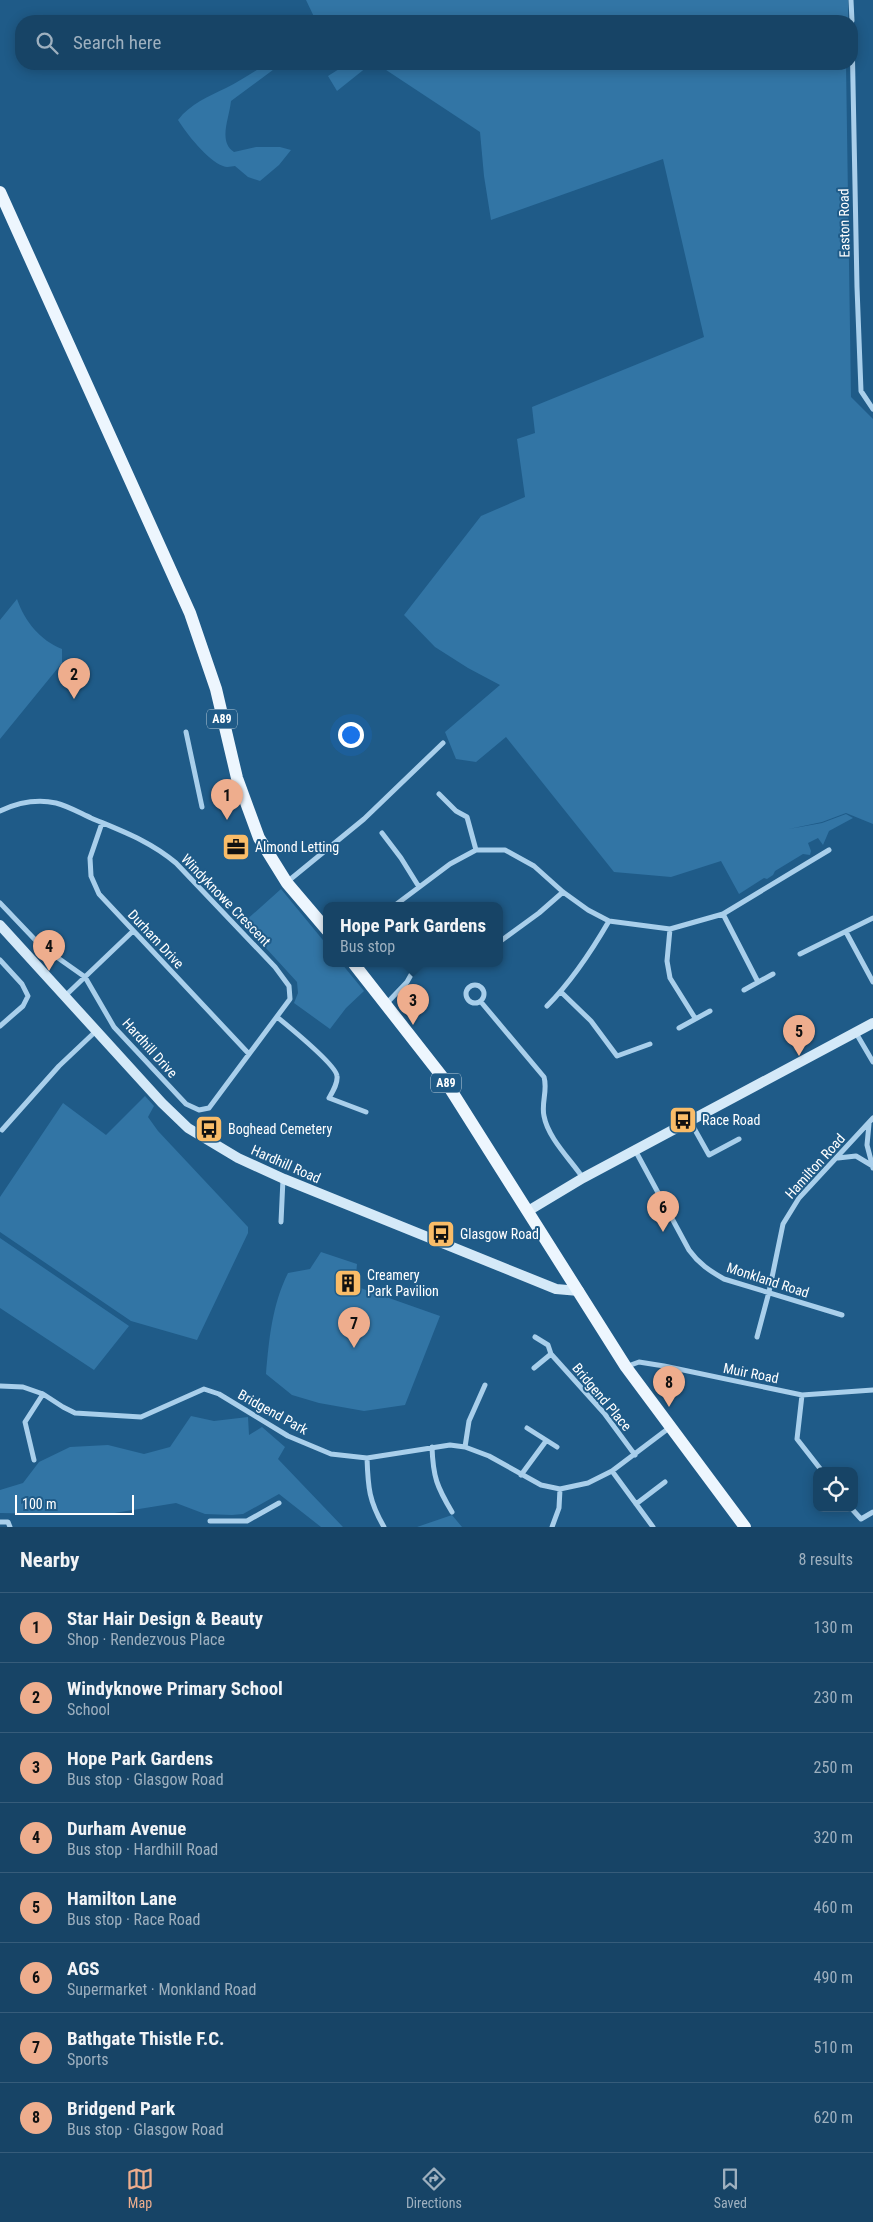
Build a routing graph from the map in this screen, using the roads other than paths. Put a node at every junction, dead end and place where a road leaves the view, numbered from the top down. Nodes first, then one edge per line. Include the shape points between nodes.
1 (851, 0) edge
2 (852, 15) edge
3 (853, 70) edge
4 (0, 192) edge
5 (873, 409) edge
6 (186, 732) dead end
7 (444, 743) dead end
8 (439, 794) dead end
9 (202, 807) dead end
10 (0, 811) edge
11 (102, 823) junction
12 (382, 833) dead end
13 (476, 850) junction
14 (829, 850) dead end
15 (287, 882) junction
16 (418, 887) junction
17 (562, 892) junction
18 (399, 902) edge
19 (0, 903) edge
20 (723, 914) junction
21 (873, 918) edge
22 (609, 921) junction
23 (0, 925) edge
24 (323, 925) edge
25 (670, 929) junction
26 (132, 932) junction
27 (846, 932) junction
28 (503, 939) edge
29 (800, 954) dead end
30 (0, 960) edge
31 (356, 967) edge
32 (415, 967) edge
33 (773, 974) dead end
34 (86, 976) junction
35 (758, 982) junction
36 (873, 982) edge
37 (744, 990) dead end
38 (561, 992) junction
39 (65, 996) junction
40 (481, 1002) dead end
41 (386, 1005) junction
42 (547, 1006) dead end
43 (710, 1011) dead end
44 (277, 1017) junction
45 (695, 1018) junction
46 (873, 1023) edge
47 (0, 1026) edge
48 (679, 1028) dead end
49 (97, 1030) junction
50 (856, 1033) junction
51 (650, 1044) dead end
52 (249, 1054) junction
53 (873, 1062) edge
54 (209, 1108) joint
55 (366, 1112) dead end
56 (873, 1118) edge
57 (690, 1121) junction
58 (869, 1124) junction
59 (2, 1130) dead end
60 (739, 1139) dead end
61 (636, 1150) junction
62 (838, 1158) junction
63 (872, 1167) edge
64 (583, 1178) junction
65 (284, 1179) junction
66 (528, 1211) junction
67 (281, 1222) dead end
68 (579, 1291) junction
69 (769, 1292) junction
70 (842, 1315) dead end
71 (535, 1337) dead end
72 (757, 1337) dead end
73 (550, 1354) junction
74 (626, 1367) junction
75 (534, 1368) dead end
76 (485, 1385) dead end
77 (0, 1386) edge
78 (873, 1390) edge
79 (43, 1394) junction
80 (802, 1395) junction
81 (526, 1428) dead end
82 (670, 1428) junction
83 (546, 1442) junction
84 (432, 1447) junction
85 (465, 1447) junction
86 (557, 1447) dead end
87 (635, 1455) junction
88 (367, 1458) junction
89 (34, 1460) dead end
90 (819, 1467) edge
91 (612, 1472) junction
92 (521, 1475) junction
93 (665, 1482) dead end
94 (560, 1489) junction
95 (279, 1503) dead end
96 (636, 1504) junction
97 (452, 1512) dead end
98 (855, 1512) edge
99 (873, 1512) edge
100 (210, 1520) dead end
101 (247, 1521) junction
102 (0, 1522) edge
103 (10, 1527) edge
104 (249, 1527) edge
105 (384, 1527) edge
106 (552, 1527) edge
107 (652, 1527) edge
108 (745, 1527) edge

1 - 2 street
3 - 5 street, Easton Road via 861,391
4 - 15 main road, A89 via 190,613 216,689 248,810 259,838
6 - 9 street
7 - 15 street via 364,818
8 - 13 street via 467,817
10 - 11 street, Windyknowe Crescent via 13,805 41,801 57,803
11 - 26 street, Durham Drive via 90,858 91,876 99,894
11 - 44 street, Windyknowe Crescent via 159,848 275,968 288,986 290,999
12 - 16 street
13 - 16 street
13 - 17 street via 505,850 534,866
14 - 20 street
15 - 24 main road, A89
16 - 18 street
17 - 22 street
17 - 28 street
19 - 34 street, Hardhill Drive via 41,946
20 - 25 street
20 - 35 street
21 - 27 street
22 - 25 street
22 - 38 street
23 - 39 main road, Hardhill Road
25 - 45 street via 666,961 670,978
26 - 34 street
26 - 52 street, Durham Drive
27 - 29 street
27 - 36 street
30 - 47 street via 22,984 28,996 24,1006
31 - 41 main road, A89
32 - 41 street via 407,982
33 - 35 street
34 - 39 street
34 - 54 street, Hardhill Drive via 114,1028 186,1104 199,1110
35 - 37 street
38 - 42 street
38 - 51 street via 591,1021 617,1056
39 - 49 main road, Hardhill Road
40 - 64 street via 544,1077 543,1114 548,1128
41 - 66 main road, A89 via 444,1079
43 - 45 street
44 - 52 street, Windyknowe Crescent
44 - 55 street via 328,1062 337,1074 330,1098
45 - 48 street
46 - 50 main road
49 - 59 street via 59,1066
49 - 65 main road, Hardhill Road via 188,1128 238,1158
50 - 53 street
50 - 57 main road
52 - 54 street, Windyknowe Crescent
56 - 58 street, Hamilton Road
57 - 60 street via 709,1155
57 - 61 main road
58 - 62 street, Hamilton Road
58 - 63 street via 867,1145
61 - 64 main road
61 - 69 street, Monkland Road via 696,1261 724,1279
62 - 63 street via 856,1156
62 - 69 street, Hamilton Road via 799,1198 783,1224
64 - 66 main road
65 - 67 street
65 - 68 main road, Hardhill Road via 556,1289
66 - 68 main road, A89
68 - 74 main road, A89
69 - 70 street, Monkland Road
69 - 72 street, Hamilton Road
71 - 73 street, Bridgend Place via 548,1345
73 - 75 street
73 - 87 street, Bridgend Place via 604,1413
74 - 80 street, Muir Road via 639,1362
74 - 82 main road, A89
76 - 85 street via 469,1421
77 - 79 street, Bridgend Park via 23,1386
78 - 80 street, Muir Road
79 - 88 street, Bridgend Park via 75,1413 141,1417 204,1389 219,1394 288,1436 331,1454
79 - 89 street via 25,1422
80 - 90 street via 797,1439
81 - 83 street
82 - 87 street, Bridgend Park
82 - 108 main road, A89
83 - 86 street
83 - 92 street
84 - 85 street, Bridgend Park
84 - 88 street, Bridgend Park
84 - 97 street via 437,1487
85 - 92 street, Bridgend Park via 489,1456
87 - 91 street, Bridgend Park
88 - 105 street via 373,1507
91 - 94 street, Bridgend Park via 588,1483
91 - 96 street
92 - 94 street, Bridgend Park
93 - 96 street
94 - 106 street via 559,1508
95 - 101 street
96 - 107 street
98 - 99 street via 862,1519
100 - 101 street
101 - 104 street
102 - 103 street via 8,1522

